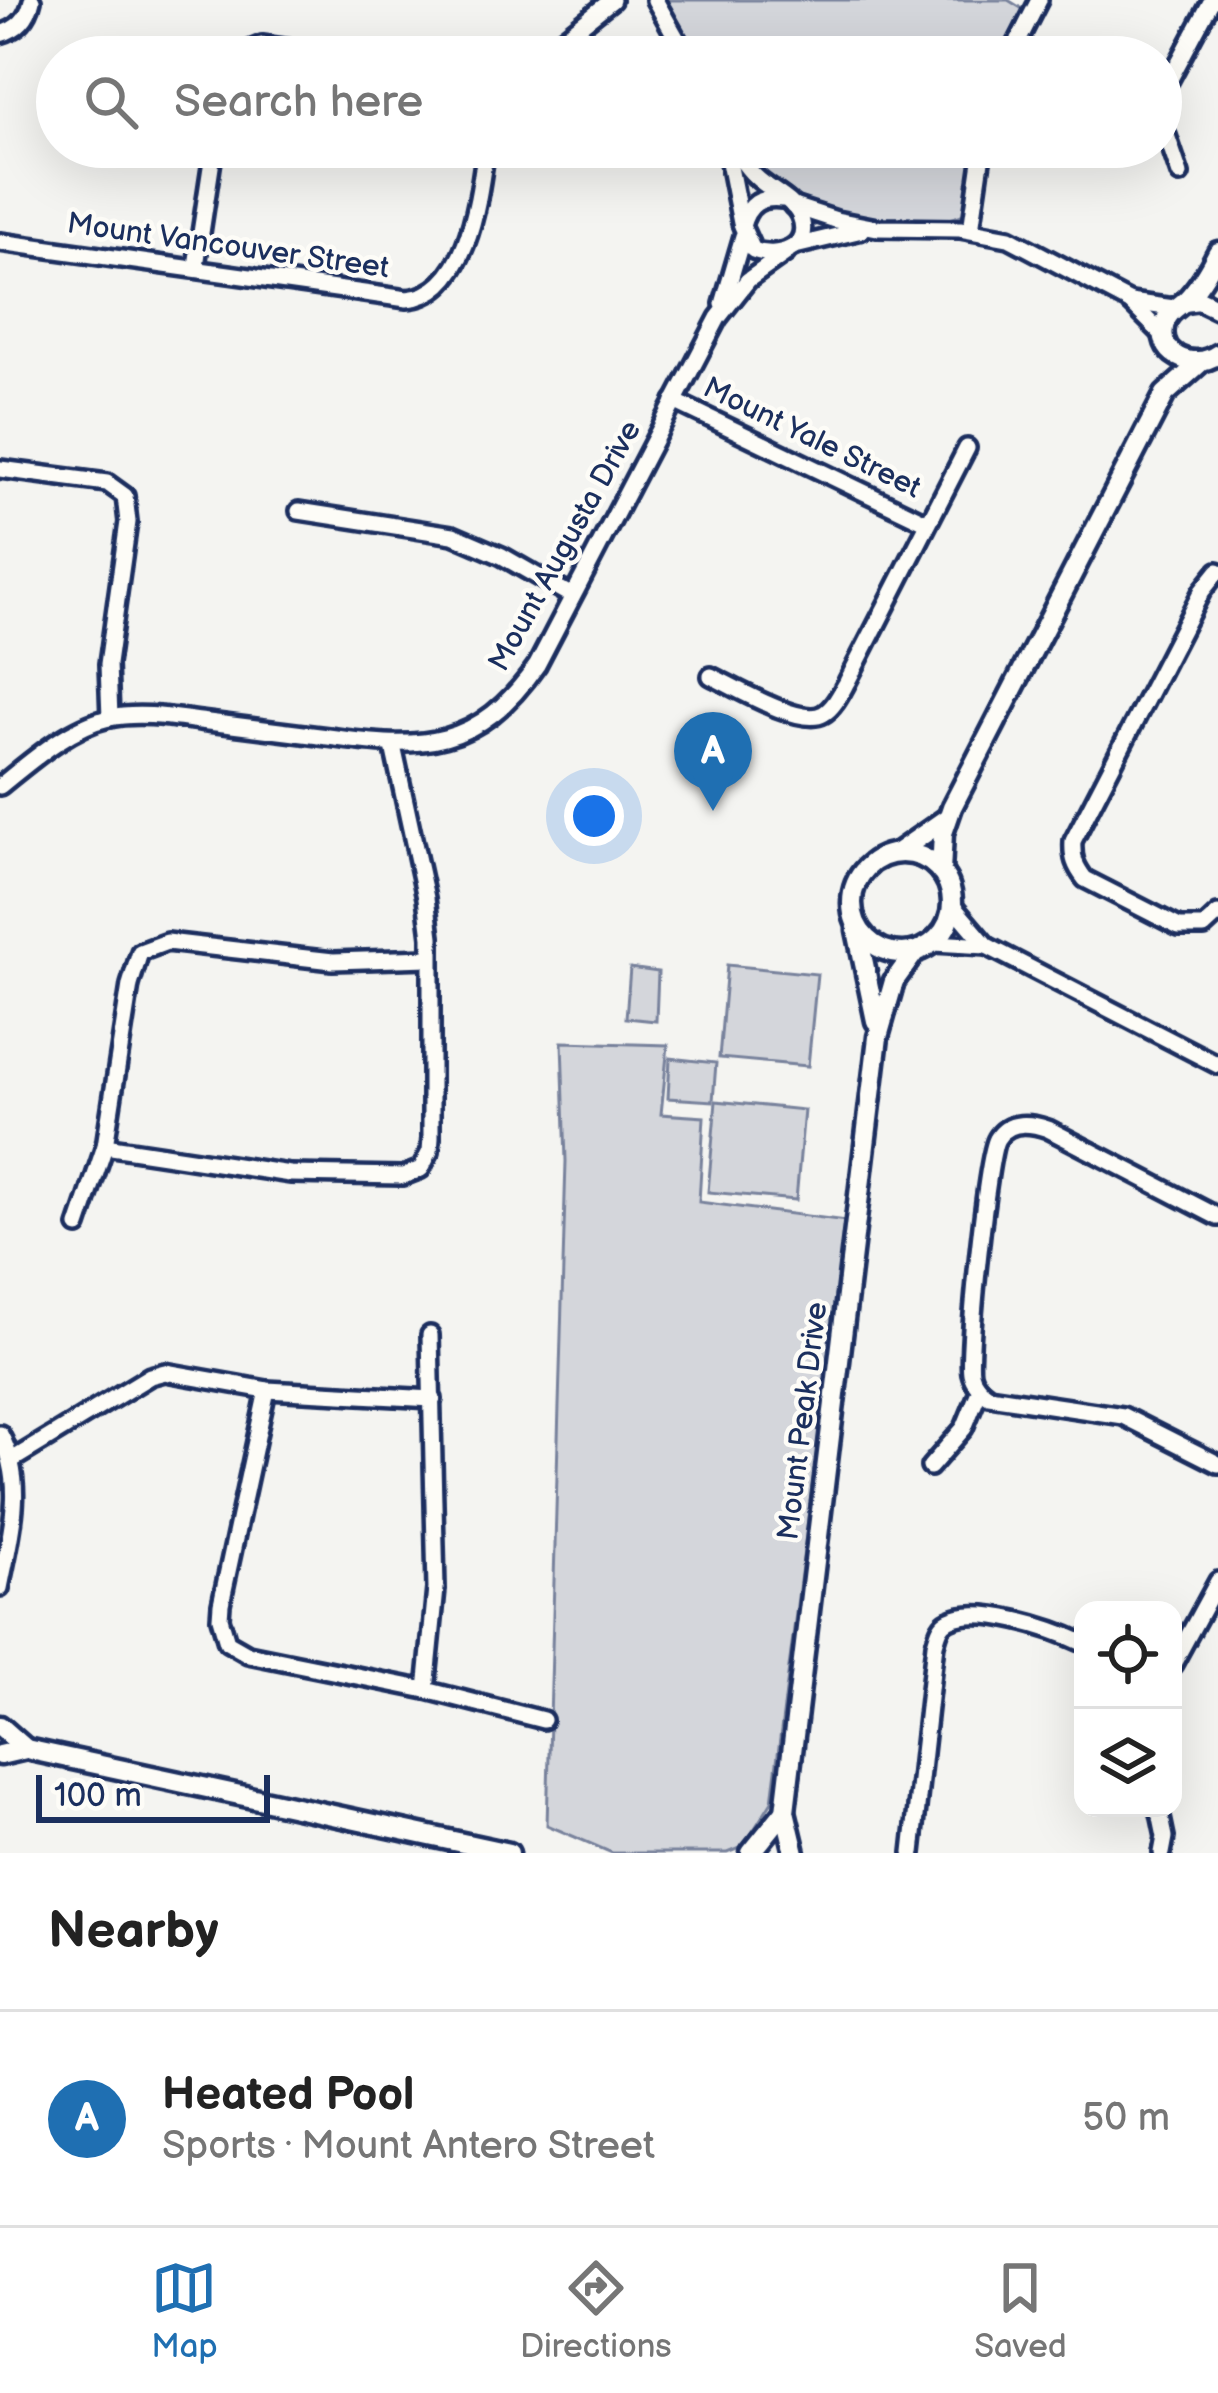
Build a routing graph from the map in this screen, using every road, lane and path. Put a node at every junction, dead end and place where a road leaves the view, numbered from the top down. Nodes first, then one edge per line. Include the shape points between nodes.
1 (32, 0) edge
2 (612, 0) edge
3 (655, 0) edge
4 (1040, 0) edge
5 (1212, 0) edge
6 (0, 34) edge
7 (567, 36) edge
8 (675, 36) edge
9 (1021, 36) edge
10 (1182, 57) edge
11 (211, 168) edge
12 (483, 168) edge
13 (732, 168) edge
14 (748, 168) edge
15 (980, 168) edge
16 (1178, 168) edge
17 (1180, 174) dead end
18 (788, 202) junction
19 (877, 228) junction
20 (971, 230) junction
21 (742, 231) junction
22 (0, 242) edge
23 (790, 250) junction
24 (1218, 252) edge
25 (196, 266) junction
26 (1130, 302) junction
27 (1179, 305) junction
28 (1218, 309) edge
29 (718, 318) junction
30 (1166, 342) junction
31 (1212, 359) edge
32 (1165, 394) junction
33 (674, 401) junction
34 (967, 448) dead end
35 (0, 470) edge
36 (299, 511) dead end
37 (926, 522) junction
38 (1218, 571) edge
39 (572, 596) junction
40 (711, 676) dead end
41 (110, 718) junction
42 (393, 746) junction
43 (0, 786) edge
44 (947, 818) junction
45 (897, 853) junction
46 (941, 872) junction
47 (952, 905) junction
48 (1218, 914) edge
49 (856, 923) junction
50 (934, 943) junction
51 (987, 946) junction
52 (915, 952) junction
53 (429, 958) junction
54 (878, 1037) junction
55 (1218, 1065) edge
56 (105, 1146) junction
57 (1218, 1217) edge
58 (78, 1226) dead end
59 (430, 1335) dead end
60 (980, 1389) junction
61 (267, 1390) junction
62 (433, 1399) junction
63 (0, 1434) edge
64 (12, 1460) junction
65 (1218, 1464) edge
66 (930, 1467) dead end
67 (1218, 1581) edge
68 (0, 1588) edge
69 (1074, 1639) edge
70 (1182, 1647) edge
71 (426, 1690) junction
72 (543, 1720) dead end
73 (0, 1726) edge
74 (26, 1749) junction
75 (0, 1755) edge
76 (785, 1811) junction
77 (1161, 1817) edge
78 (509, 1853) edge
79 (752, 1853) edge
80 (795, 1853) edge
81 (912, 1853) edge
82 (1162, 1853) edge

1 - 6 street via 26,18
2 - 7 street
3 - 8 street
4 - 9 street
5 - 10 street
11 - 25 street
12 - 25 street, Mount Vancouver Street via 478,204 449,276 424,298
13 - 21 street
14 - 18 street
15 - 20 street
16 - 17 street
18 - 19 street, Mount Augusta Drive
18 - 21 street via 755,202
18 - 23 street via 802,226
19 - 20 street, Mount Augusta Drive
19 - 23 street, Mount Augusta Drive
20 - 26 street, Mount Augusta Drive via 1009,238
21 - 23 street via 753,250
21 - 29 street, Mount Augusta Drive
22 - 25 street, Mount Vancouver Street
23 - 29 street, Mount Augusta Drive via 748,280
24 - 27 street, Mount Peak Drive
26 - 27 street, Mount Augusta Drive
26 - 30 street, Mount Augusta Drive
27 - 28 street via 1199,300
27 - 30 street, Mount Peak Drive via 1165,323
29 - 33 street, Mount Augusta Drive
30 - 31 street, Mount Peak Drive via 1182,360
30 - 32 street, Mount Peak Drive
31 - 32 street, Mount Peak Drive
32 - 44 street, Mount Peak Drive
33 - 37 street, Mount Yale Street
33 - 39 street, Mount Augusta Drive
34 - 37 street
35 - 41 street via 107,483 125,496
36 - 39 street via 453,535
37 - 40 street via 826,713 796,716
38 - 48 street via 1072,855 1085,879 1179,927 1204,927
39 - 42 street, Mount Augusta Drive via 537,665 508,701 470,729
41 - 42 street, Mount Augusta Drive via 169,717
41 - 43 street, Mount Augusta Drive via 74,733
42 - 53 street via 426,898
44 - 45 street, Mount Peak Drive
44 - 46 street, Mount Peak Drive
45 - 46 street via 922,857
45 - 49 street, Mount Peak Drive via 859,878
46 - 47 street, Mount Peak Drive
47 - 50 street
47 - 51 street
49 - 52 street via 880,948
49 - 54 street, Mount Peak Drive
50 - 51 street
50 - 52 street
51 - 55 street
52 - 54 street, Mount Peak Drive via 894,981
53 - 56 street via 333,961 167,941 148,946 130,985
53 - 56 street via 431,1138 421,1169 403,1176 290,1174
54 - 76 street, Mount Peak Drive
56 - 58 street
57 - 60 street via 1048,1129 1022,1123 1007,1130 992,1155 980,1246 970,1369
59 - 62 street
60 - 65 street via 1123,1416
60 - 66 street via 964,1428
61 - 62 street
61 - 64 street via 179,1372 150,1376
61 - 71 street via 221,1604 227,1642 248,1654
62 - 71 street via 436,1589
63 - 64 street
64 - 68 street via 16,1502
67 - 70 street
69 - 81 street via 997,1617 964,1616 940,1628
71 - 72 street
73 - 74 street
74 - 75 street
74 - 78 street
76 - 79 street
76 - 80 street, Mount Peak Drive
77 - 82 street

